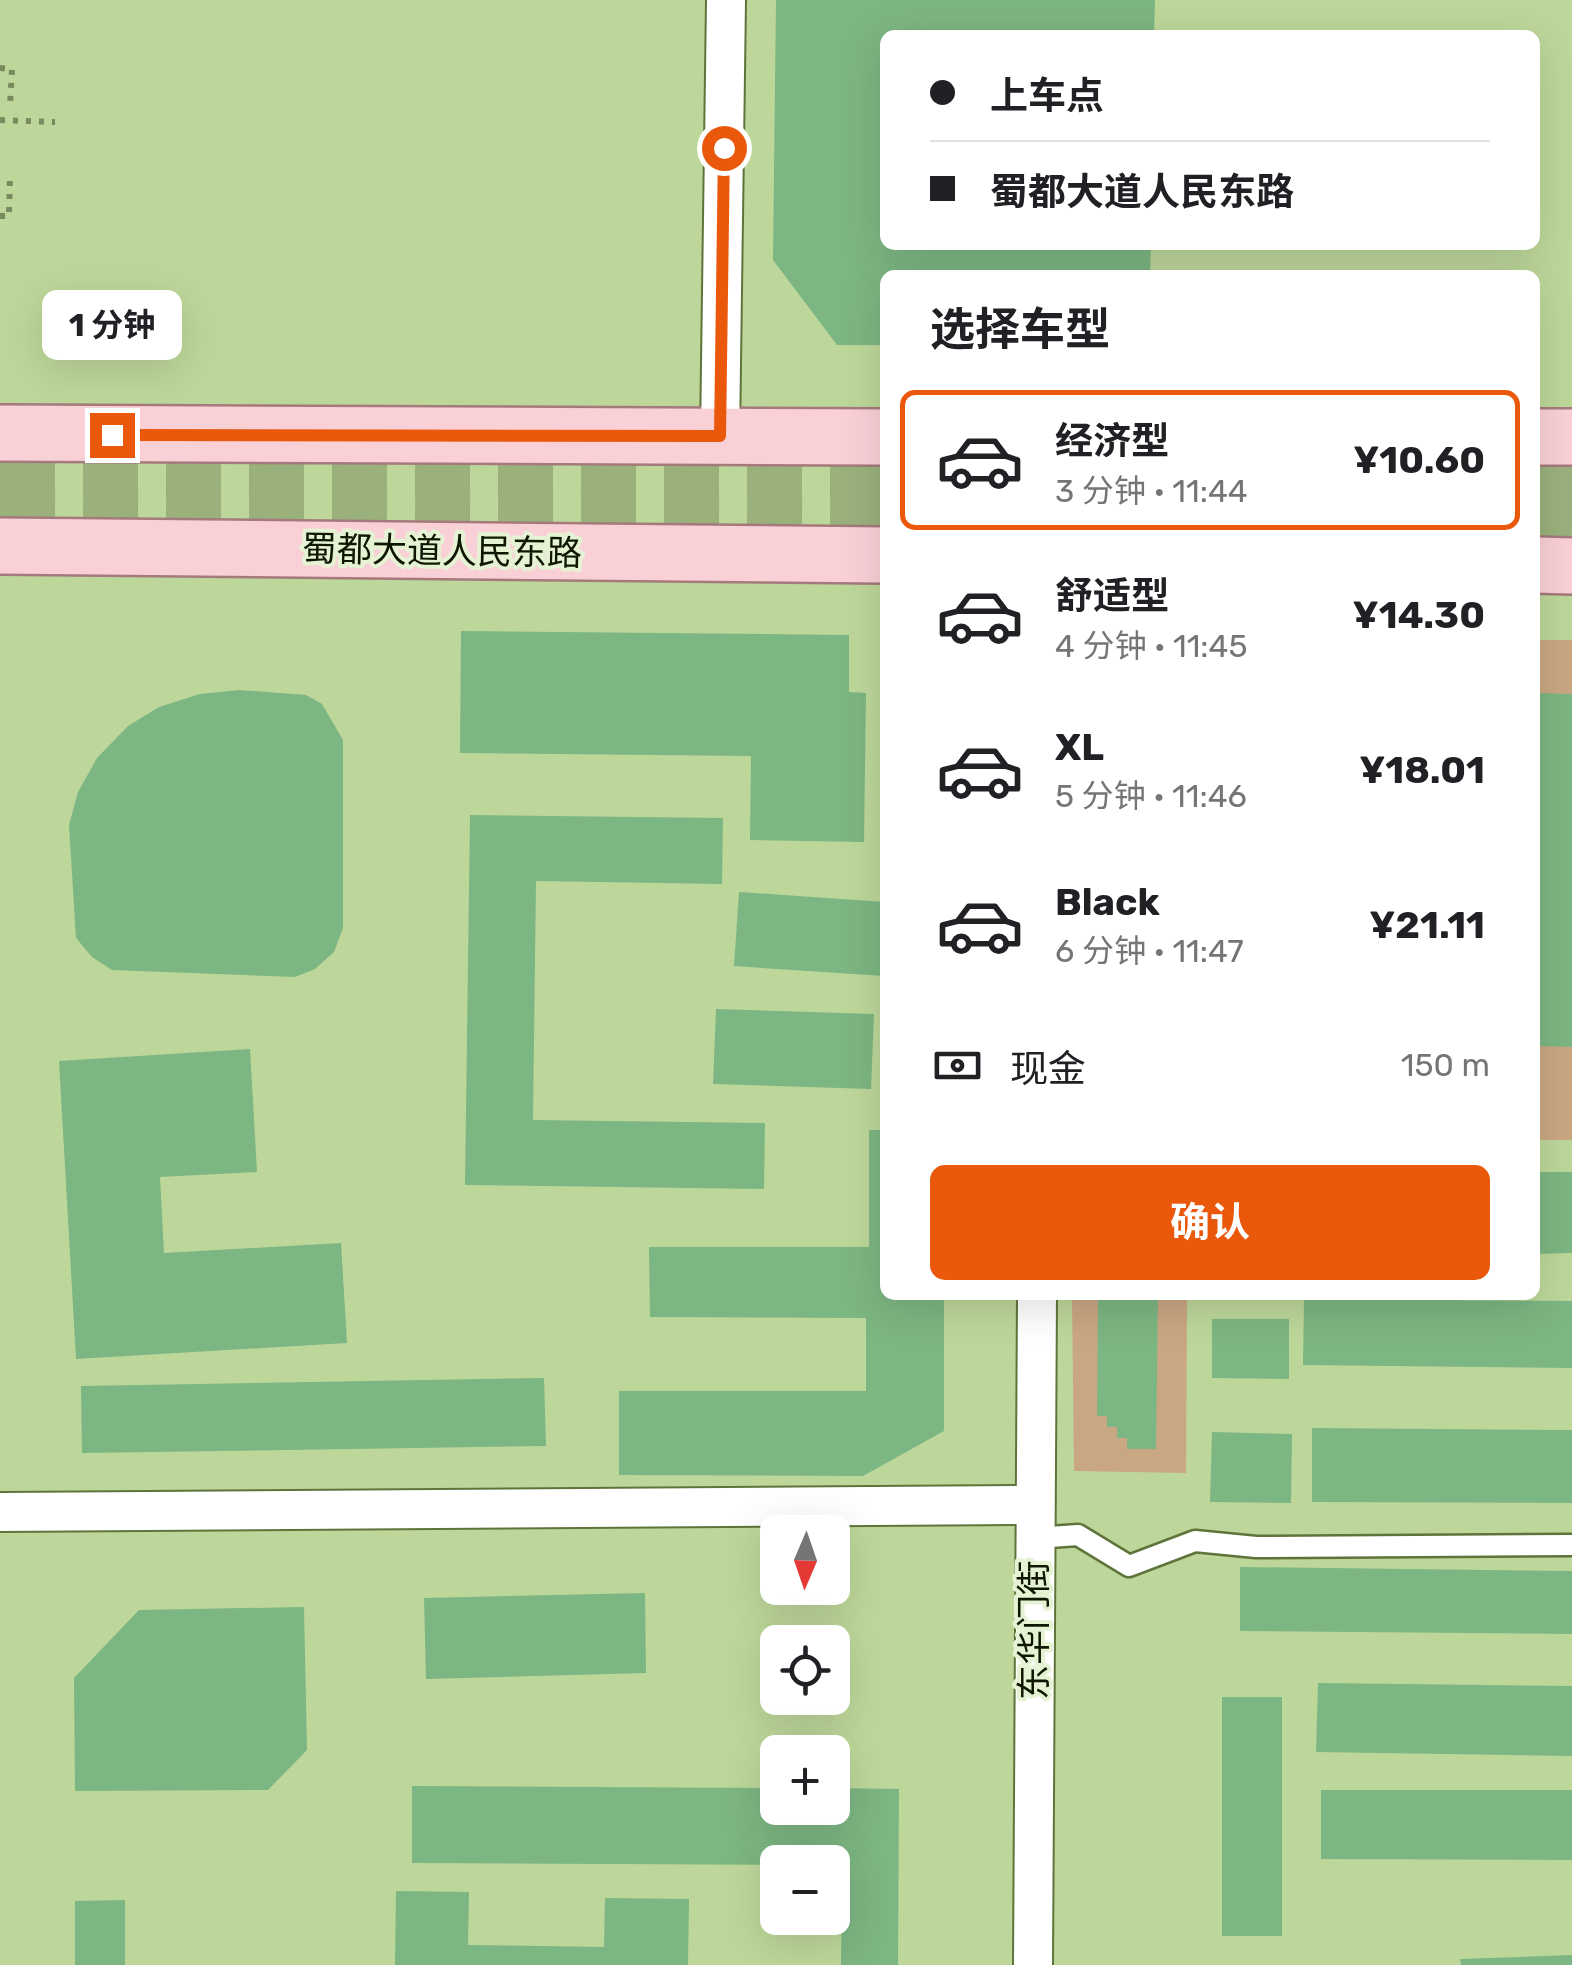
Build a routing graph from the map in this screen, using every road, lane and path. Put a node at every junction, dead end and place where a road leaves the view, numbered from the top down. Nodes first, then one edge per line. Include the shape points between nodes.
1 (726, 0) edge
2 (0, 68) edge
3 (10, 106) dead end
4 (0, 120) edge
5 (55, 122) dead end
6 (10, 174) dead end
7 (0, 216) edge
8 (0, 433) edge
9 (720, 436) junction
10 (880, 437) edge
11 (1540, 437) edge
12 (1572, 437) edge
13 (0, 546) edge
14 (880, 555) edge
15 (1540, 566) edge
16 (1572, 566) edge
17 (1037, 1300) edge
18 (0, 1512) edge
19 (1035, 1521) junction
20 (1572, 1545) edge
21 (1033, 1965) edge

1 - 9 street
2 - 3 path via 12,68
4 - 5 path
6 - 7 path via 9,216
8 - 9 main road
9 - 10 main road
11 - 12 main road
13 - 14 main road, 蜀都大道人民东路
15 - 16 main road
17 - 19 street, 东华门街
18 - 19 street
19 - 20 lane via 1078,1535 1129,1566 1195,1541 1256,1547
19 - 21 street, 东华门街

